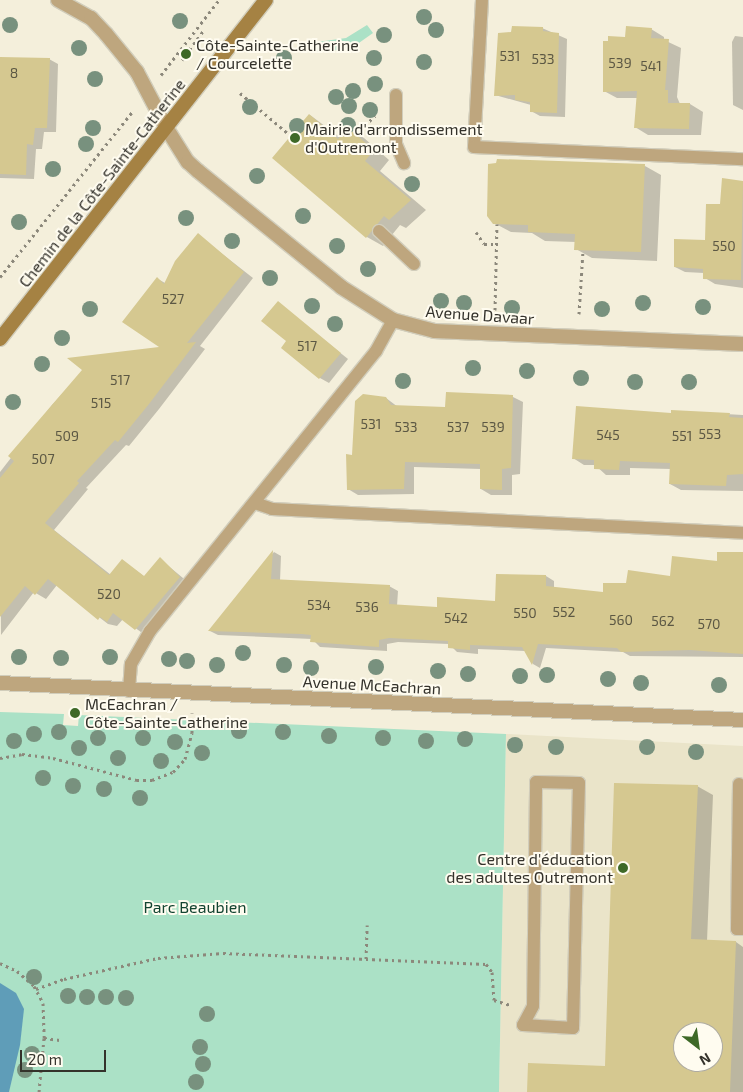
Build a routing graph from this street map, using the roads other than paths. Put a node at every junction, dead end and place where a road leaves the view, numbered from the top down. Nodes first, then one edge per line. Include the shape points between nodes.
1 (58, 0) edge
2 (266, 0) edge
3 (482, 0) edge
4 (396, 95) dead end
5 (167, 129) junction
6 (743, 159) edge
7 (404, 163) dead end
8 (379, 231) dead end
9 (414, 264) dead end
10 (393, 320) junction
11 (0, 339) edge
12 (743, 344) edge
13 (254, 503) junction
14 (743, 533) edge
15 (0, 683) edge
16 (129, 691) junction
17 (743, 720) edge
18 (740, 784) dead end
19 (743, 929) edge
20 (523, 1025) joint

1 - 5 street, Avenue Davaar via 90,18 106,34 137,72
2 - 5 main road, Chemin de la Côte-Sainte-Catherine
3 - 6 lane via 474,146
4 - 7 lane via 396,144
5 - 10 street, Avenue Davaar via 188,162 341,287
5 - 11 main road, Chemin de la Côte-Sainte-Catherine
8 - 9 lane
10 - 12 street, Avenue Davaar via 422,330 442,332
10 - 13 lane via 376,351
13 - 14 lane via 272,509
13 - 16 lane via 140,645 131,664
15 - 16 street, Avenue McEachran
16 - 17 street, Avenue McEachran
18 - 19 lane via 737,929
20 - 20 lane via 533,1006 536,782 579,783 573,1028

